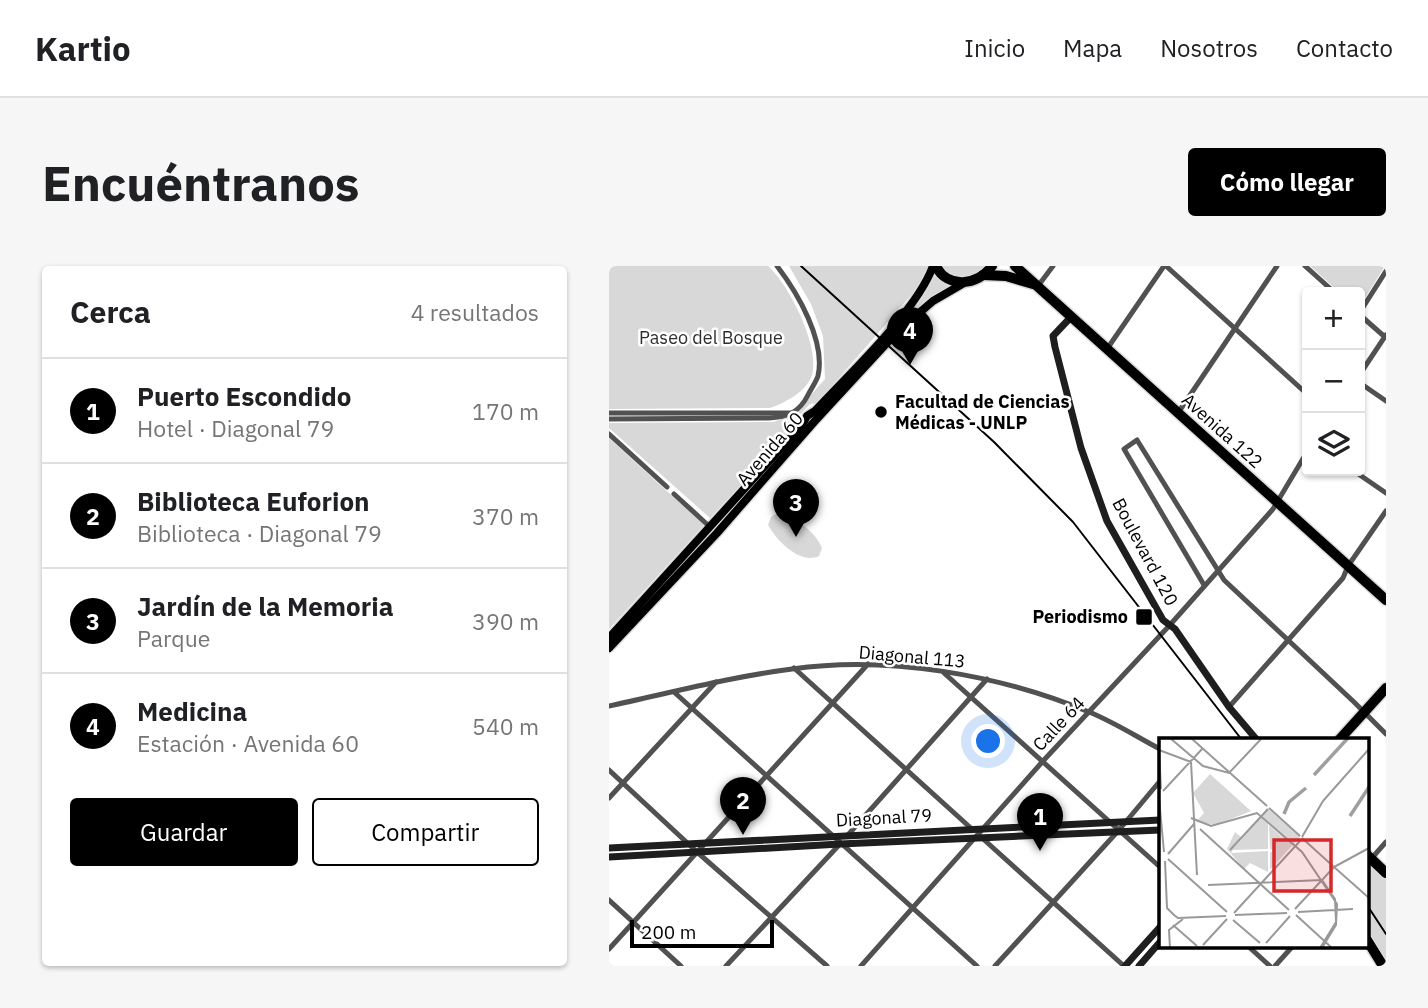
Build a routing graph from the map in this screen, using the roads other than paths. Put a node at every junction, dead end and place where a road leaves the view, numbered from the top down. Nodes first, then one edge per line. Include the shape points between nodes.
1 (777, 266) edge
2 (934, 266) edge
3 (992, 266) edge
4 (1015, 266) edge
5 (1053, 266) edge
6 (1165, 266) edge
7 (1277, 266) edge
8 (1305, 266) edge
9 (1386, 271) edge
10 (983, 275) junction
11 (964, 283) junction
12 (1037, 286) junction
13 (1328, 287) edge
14 (1365, 306) edge
15 (1071, 317) junction
16 (1365, 318) edge
17 (1235, 330) junction
18 (1385, 336) edge
19 (1107, 349) junction
20 (1365, 366) edge
21 (1365, 386) edge
22 (1302, 388) edge
23 (1386, 401) edge
24 (1178, 412) junction
25 (609, 413) edge
26 (793, 413) junction
27 (609, 419) edge
28 (609, 434) edge
29 (1302, 460) edge
30 (1360, 476) edge
31 (667, 487) dead end
32 (674, 494) dead end
33 (1386, 494) edge
34 (1278, 501) junction
35 (1386, 511) edge
36 (714, 530) junction
37 (1348, 566) junction
38 (1217, 571) junction
39 (1204, 585) junction
40 (1386, 600) edge
41 (1169, 626) junction
42 (609, 638) edge
43 (1287, 641) junction
44 (609, 648) edge
45 (868, 664) junction
46 (794, 668) junction
47 (944, 673) junction
48 (986, 679) junction
49 (716, 682) junction
50 (1386, 688) edge
51 (674, 692) junction
52 (971, 696) junction
53 (832, 703) junction
54 (609, 706) edge
55 (1229, 707) junction
56 (692, 708) junction
57 (1090, 712) junction
58 (1364, 713) junction
59 (1386, 734) edge
60 (1255, 738) edge
61 (1341, 738) edge
62 (1159, 748) edge
63 (1043, 761) junction
64 (905, 769) junction
65 (609, 770) edge
66 (766, 776) junction
67 (1159, 782) edge
68 (624, 783) junction
69 (609, 798) edge
70 (1159, 820) edge
71 (1111, 822) junction
72 (1126, 822) junction
73 (1159, 830) edge
74 (1119, 831) junction
75 (978, 834) junction
76 (848, 836) junction
77 (832, 837) junction
78 (1386, 842) edge
79 (705, 843) junction
80 (690, 844) junction
81 (840, 844) junction
82 (609, 848) edge
83 (698, 852) junction
84 (609, 857) edge
85 (1369, 857) edge
86 (1159, 866) edge
87 (1386, 873) edge
88 (609, 900) edge
89 (1053, 903) junction
90 (912, 907) junction
91 (771, 916) junction
92 (633, 922) junction
93 (1159, 928) edge
94 (1159, 943) edge
95 (1369, 943) edge
96 (1250, 948) edge
97 (1291, 948) edge
98 (609, 949) edge
99 (681, 966) edge
100 (726, 966) edge
101 (827, 966) edge
102 (861, 966) edge
103 (977, 966) edge
104 (995, 966) edge
105 (1124, 966) edge
106 (1139, 966) edge
107 (1272, 966) edge
108 (1383, 966) edge

1 - 26 street via 801,303 816,342 818,376
2 - 11 highway via 948,280
2 - 36 main road, Avenida 60 via 906,310 807,416
3 - 10 highway
4 - 12 highway, Avenida 122
5 - 12 street
6 - 17 street
6 - 19 street
7 - 17 street
8 - 13 street
9 - 14 street
10 - 11 highway
10 - 12 highway, Avenida 122 via 1006,276
11 - 36 main road, Avenida 60 via 933,301 897,332
12 - 15 highway, Avenida 122
15 - 19 highway, Avenida 122
15 - 41 main road, Boulevard 120 via 1053,336 1081,448 1108,521
16 - 18 street
17 - 22 street
17 - 24 street
18 - 20 street
19 - 24 highway, Avenida 122
21 - 23 street
24 - 34 highway, Avenida 122
25 - 26 street
26 - 27 street via 769,418
28 - 31 street
29 - 34 street, Calle 64
30 - 33 street
32 - 36 street
34 - 37 highway, Avenida 122
34 - 38 street, Calle 64
35 - 37 street
36 - 42 main road, Avenida 60
36 - 44 main road, Avenida 60
37 - 40 highway, Avenida 122
37 - 43 street via 1343,578
38 - 39 street, Calle 64
38 - 39 street via 1137,440 1128,445 1124,449
38 - 43 street
39 - 41 street, Calle 64
41 - 55 main road, Boulevard 120
41 - 57 street, Calle 64
43 - 55 street
43 - 58 street
45 - 46 street, Diagonal 113
45 - 47 street, Diagonal 113
45 - 53 street
46 - 49 street, Diagonal 113
46 - 53 street
47 - 48 street, Diagonal 113
47 - 52 street
48 - 52 street
48 - 57 street, Diagonal 113
49 - 51 street, Diagonal 113
49 - 56 street
50 - 58 highway
51 - 54 street, Diagonal 113
51 - 56 street
52 - 63 street
52 - 64 street
53 - 64 street
53 - 66 street
55 - 60 main road, Boulevard 120
56 - 66 street
56 - 68 street
57 - 62 street, Diagonal 113
57 - 63 street, Calle 64
58 - 59 street
58 - 61 highway
63 - 71 street
63 - 75 street, Calle 64
64 - 75 street
64 - 76 street
65 - 68 street
66 - 77 street
66 - 79 street
67 - 72 street
68 - 69 street
68 - 80 street
70 - 72 main road, Diagonal 79
71 - 72 main road, Diagonal 79
71 - 74 street
71 - 75 main road, Diagonal 79
72 - 74 street
73 - 74 main road, Diagonal 79
74 - 75 main road, Diagonal 79
74 - 86 street
74 - 89 street
75 - 76 main road, Diagonal 79
75 - 81 main road, Diagonal 79
75 - 89 street
75 - 90 street, Calle 64
76 - 77 main road, Diagonal 79
76 - 81 street
77 - 79 main road, Diagonal 79
77 - 81 street
78 - 85 street
79 - 80 main road, Diagonal 79
79 - 83 street
80 - 82 main road, Diagonal 79
80 - 83 street
81 - 83 main road, Diagonal 79
81 - 90 street
81 - 91 street
83 - 84 main road, Diagonal 79
83 - 91 street
83 - 92 street
85 - 87 highway
88 - 92 street
89 - 104 street
89 - 105 street
90 - 102 street, Calle 64
90 - 103 street
91 - 100 street
91 - 101 street
92 - 98 street
92 - 99 street
93 - 105 main road
94 - 106 main road
95 - 108 highway
96 - 107 street
97 - 107 street

